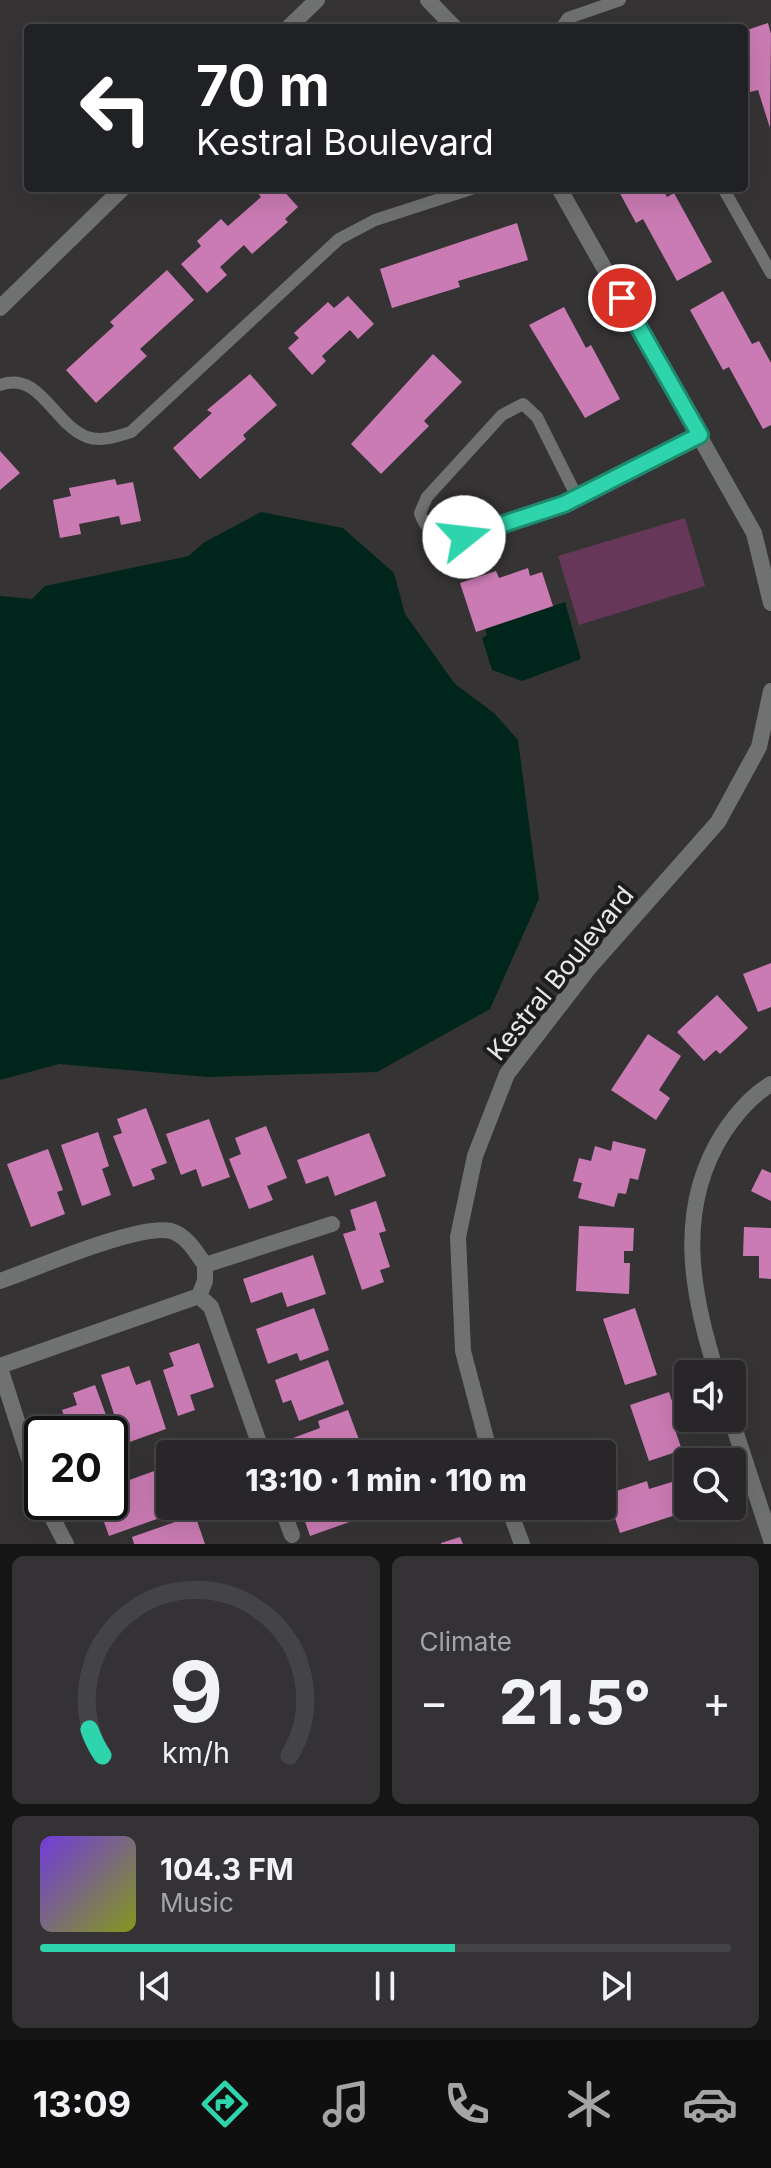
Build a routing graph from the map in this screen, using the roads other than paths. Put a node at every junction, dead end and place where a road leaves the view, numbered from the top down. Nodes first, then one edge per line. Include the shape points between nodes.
1 (317, 0) edge
2 (428, 0) edge
3 (620, 0) edge
4 (292, 24) edge
5 (451, 24) edge
6 (564, 24) edge
7 (119, 192) edge
8 (462, 192) edge
9 (561, 192) edge
10 (725, 192) edge
11 (771, 273) edge
12 (0, 308) edge
13 (0, 385) edge
14 (700, 435) junction
15 (577, 497) junction
16 (771, 603) edge
17 (771, 691) edge
18 (771, 1084) edge
19 (332, 1224) dead end
20 (205, 1265) junction
21 (0, 1281) edge
22 (199, 1296) junction
23 (713, 1360) edge
24 (0, 1367) edge
25 (736, 1432) edge
26 (258, 1440) edge
27 (486, 1440) edge
28 (24, 1441) edge
29 (53, 1520) edge
30 (286, 1520) edge
31 (513, 1520) edge
32 (292, 1535) dead end
33 (771, 1540) edge
34 (66, 1544) edge
35 (522, 1544) edge

1 - 4 street
2 - 5 street
3 - 6 lane
7 - 12 street
8 - 13 lane via 356,227 339,239 131,432 107,439 89,437 70,427 26,382
9 - 14 street
10 - 11 lane
14 - 15 lane
14 - 16 street via 754,533
15 - 15 lane via 450,538 423,525 420,513 427,497 502,415 523,404 537,417
17 - 27 street, Kestral Boulevard via 759,747 718,822 588,969 507,1074 475,1156 458,1237 463,1351
18 - 23 street via 733,1119 716,1145 702,1172 690,1226 701,1323
19 - 20 street
20 - 21 street via 180,1235 168,1230 143,1232
20 - 22 street
22 - 24 street
22 - 26 street via 211,1307
24 - 28 street
25 - 33 street
29 - 34 street
30 - 32 street
31 - 35 street

